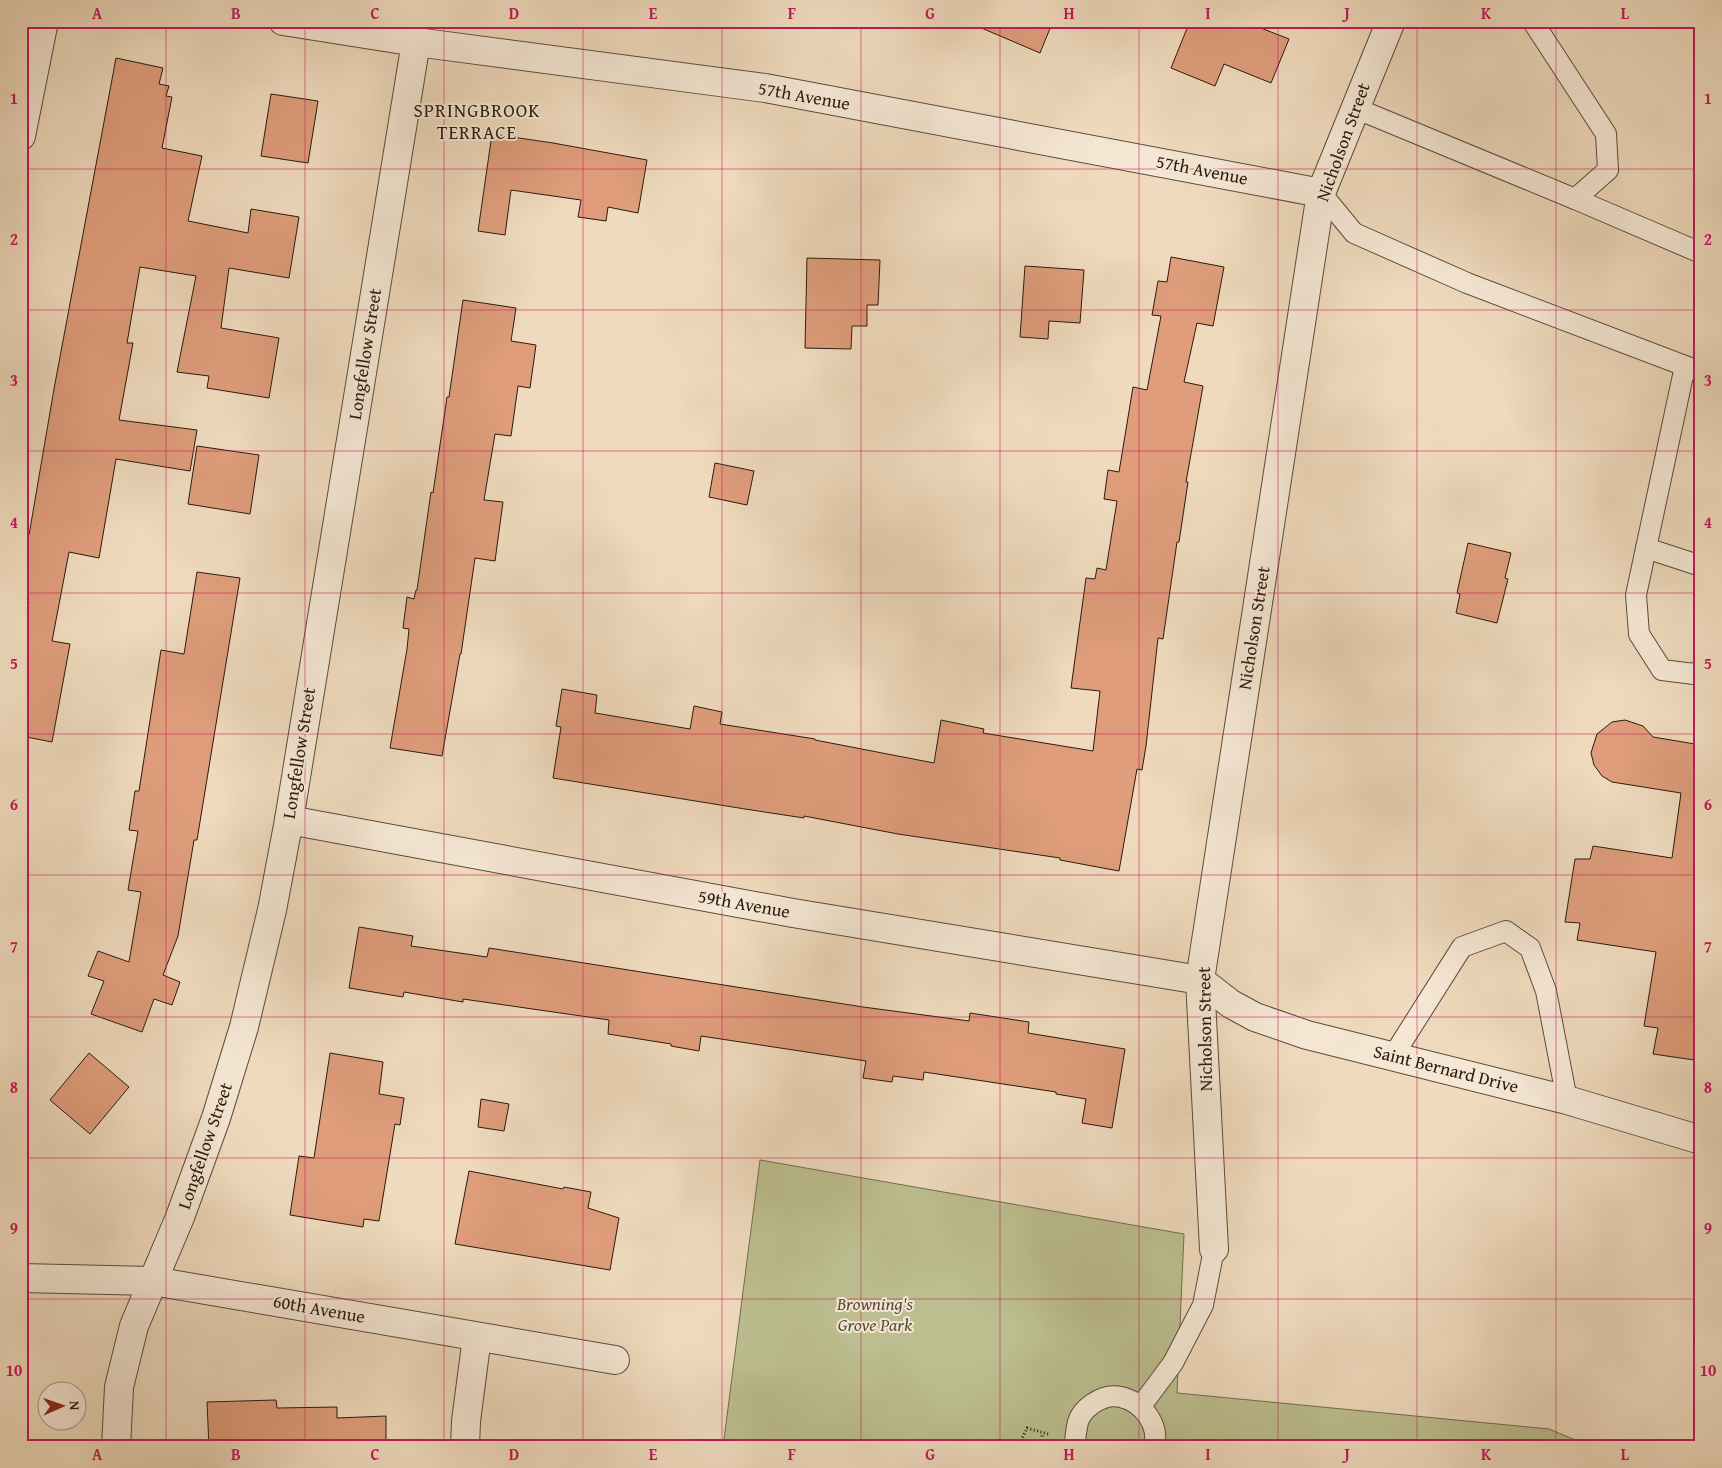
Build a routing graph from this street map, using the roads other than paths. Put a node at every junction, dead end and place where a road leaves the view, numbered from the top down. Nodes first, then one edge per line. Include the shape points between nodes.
1 (44, 21) edge
2 (283, 21) edge
3 (1391, 21) edge
4 (1536, 21) edge
5 (416, 42) junction
6 (1355, 108) junction
7 (21, 136) edge
8 (1321, 193) junction
9 (1575, 200) junction
10 (1701, 252) edge
11 (1693, 369) edge
12 (1646, 548) junction
13 (1701, 566) edge
14 (1701, 670) edge
15 (289, 820) junction
16 (1200, 980) junction
17 (1393, 1056) junction
18 (1567, 1100) junction
19 (1701, 1140) edge
20 (1214, 1248) joint
21 (21, 1278) edge
22 (153, 1281) junction
23 (478, 1337) junction
24 (615, 1360) dead end
25 (1141, 1406) junction
26 (1075, 1445) edge
27 (116, 1447) edge
28 (465, 1447) edge
29 (1154, 1447) edge

1 - 7 street
2 - 5 street, 57th Avenue
3 - 6 street, Nicholson Street
4 - 9 lane via 1535,26 1606,134 1608,170
5 - 8 street, 57th Avenue via 765,88
5 - 15 street, Longfellow Street
6 - 8 street, Nicholson Street
6 - 9 lane
8 - 11 lane via 1354,233 1467,283
8 - 16 street, Nicholson Street
9 - 10 lane
11 - 12 lane
12 - 13 lane
12 - 14 lane via 1636,595 1638,634 1662,670 1694,674
15 - 16 street, 59th Avenue via 793,913
15 - 22 street, Longfellow Street via 272,910 244,1027 216,1118
16 - 17 street, Saint Bernard Drive via 1231,1004 1255,1017 1307,1035
16 - 20 street, Nicholson Street
17 - 18 street, Saint Bernard Drive
17 - 18 lane via 1462,947 1506,931 1530,948 1546,991
18 - 19 street, Saint Bernard Drive
20 - 25 lane via 1203,1305 1174,1363
21 - 22 street, 60th Avenue
22 - 23 street, 60th Avenue
22 - 27 street, Longfellow Street via 134,1326 119,1387
23 - 24 street, 60th Avenue
23 - 28 street
25 - 26 lane via 1120,1397 1098,1400 1086,1408 1077,1421
25 - 29 lane via 1154,1426

